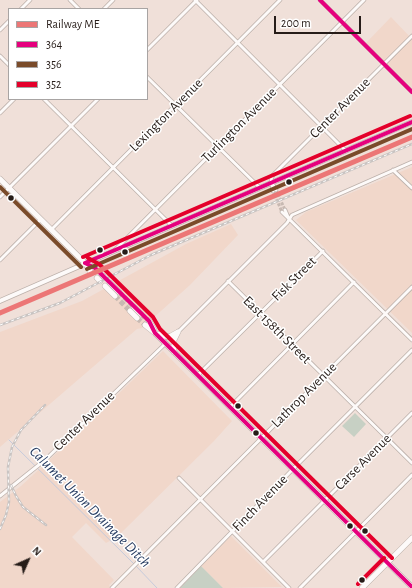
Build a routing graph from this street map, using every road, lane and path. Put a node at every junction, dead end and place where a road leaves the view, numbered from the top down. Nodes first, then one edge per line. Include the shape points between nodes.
1 (30, 0) edge
2 (70, 0) edge
3 (113, 0) edge
4 (196, 0) edge
5 (280, 0) edge
6 (320, 0) edge
7 (364, 0) edge
8 (22, 8) edge
9 (79, 8) edge
10 (105, 8) edge
11 (8, 22) edge
12 (342, 22) junction
13 (0, 30) edge
14 (412, 36) edge
15 (237, 43) junction
16 (148, 49) edge
17 (0, 56) edge
18 (8, 63) edge
19 (384, 64) junction
20 (148, 78) edge
21 (280, 85) junction
22 (412, 92) edge
23 (13, 100) edge
24 (45, 100) edge
25 (97, 100) edge
26 (175, 105) junction
27 (0, 113) edge
28 (411, 122) edge
29 (71, 126) junction
30 (322, 126) junction
31 (218, 147) junction
32 (346, 151) junction
33 (412, 162) edge
34 (113, 168) junction
35 (393, 170) junction
36 (0, 179) edge
37 (272, 183) junction
38 (9, 188) junction
39 (260, 188) junction
40 (412, 188) edge
41 (275, 190) tunnel mouth
42 (0, 197) edge
43 (155, 209) junction
44 (283, 211) tunnel mouth
45 (289, 218) junction
46 (41, 219) junction
47 (172, 226) junction
48 (51, 230) junction
49 (114, 251) junction
50 (322, 251) junction
51 (0, 260) edge
52 (85, 263) junction
53 (95, 268) tunnel mouth
54 (90, 271) tunnel mouth
55 (228, 282) junction
56 (354, 282) junction
57 (108, 285) dead end
58 (412, 287) edge
59 (117, 294) tunnel mouth
60 (0, 301) edge
61 (132, 309) tunnel mouth
62 (260, 313) junction
63 (386, 313) junction
64 (139, 316) tunnel mouth
65 (147, 323) tunnel mouth
66 (178, 332) junction
67 (155, 333) junction
68 (412, 340) edge
69 (166, 343) junction
70 (292, 344) junction
71 (412, 350) edge
72 (174, 352) junction
73 (198, 375) junction
74 (324, 376) junction
75 (230, 407) junction
76 (355, 407) junction
77 (412, 413) edge
78 (261, 438) junction
79 (387, 438) junction
80 (412, 462) edge
81 (292, 469) junction
82 (412, 476) edge
83 (179, 478) dead end
84 (0, 496) edge
85 (200, 500) junction
86 (324, 500) junction
87 (232, 531) junction
88 (356, 532) junction
89 (412, 538) edge
90 (263, 562) junction
91 (388, 562) junction
92 (412, 587) edge
93 (112, 588) edge
94 (177, 588) edge
95 (289, 588) edge
96 (300, 588) edge
97 (362, 588) edge

1 - 8 street
2 - 9 street
3 - 10 street
4 - 15 street
4 - 16 street
5 - 15 street, Lexington Avenue
6 - 12 street
7 - 12 street, Turlington Avenue
11 - 13 street
12 - 19 street
12 - 21 street, Turlington Avenue
14 - 19 street, Center Avenue
15 - 21 street
15 - 26 street, Lexington Avenue
17 - 18 street
19 - 22 street
19 - 30 street, Center Avenue
20 - 26 street
21 - 30 street
21 - 31 street, Turlington Avenue
23 - 27 street
24 - 29 street
25 - 29 street
26 - 31 street
26 - 34 street, Lexington Avenue
28 - 32 street
29 - 34 street
29 - 38 street
30 - 32 street
30 - 37 street, Center Avenue via 273,175
31 - 39 street
31 - 43 street, Turlington Avenue
32 - 37 street
33 - 35 street
34 - 43 street
34 - 48 street, Lexington Avenue
35 - 40 street
35 - 45 street
36 - 38 main road
37 - 39 street
37 - 41 street
38 - 42 street
38 - 46 main road
39 - 47 street
43 - 47 street
43 - 49 street, Turlington Avenue
44 - 45 street
45 - 50 street
45 - 55 street via 287,223
46 - 48 main road
46 - 51 street
47 - 49 street
48 - 52 main road
49 - 52 street
50 - 56 street
50 - 62 street, Fisk Street
52 - 53 main road
52 - 54 main road
52 - 60 street
55 - 62 street, East 158th Street
55 - 66 street
56 - 63 street
56 - 70 street
57 - 59 main road
58 - 63 street, Lathrop Avenue
61 - 64 main road
62 - 70 street, East 158th Street
62 - 73 street, Fisk Street
63 - 68 street
63 - 74 street, Lathrop Avenue
65 - 67 main road
66 - 67 main road via 169,337
66 - 72 main road via 174,340
67 - 69 main road
69 - 72 main road
69 - 84 street, Center Avenue via 34,470
70 - 74 street, East 158th Street
70 - 75 street
71 - 76 street, Finch Avenue
72 - 73 main road
73 - 75 main road
74 - 76 street, East 158th Street
74 - 78 street, Lathrop Avenue
75 - 78 main road
76 - 79 street, East 158th Street
76 - 81 street, Finch Avenue
77 - 79 street, Carse Avenue
78 - 81 main road
78 - 85 street, Lathrop Avenue
79 - 80 street, East 158th Street
79 - 86 street, Carse Avenue
81 - 86 main road
81 - 87 street, Finch Avenue
82 - 88 street
83 - 85 street
85 - 87 street
85 - 93 street, Lathrop Avenue
86 - 88 main road
86 - 90 street, Carse Avenue
87 - 90 street
87 - 94 street, Finch Avenue
88 - 91 main road
88 - 96 street
89 - 91 main road
90 - 95 street
91 - 92 main road
91 - 97 main road

